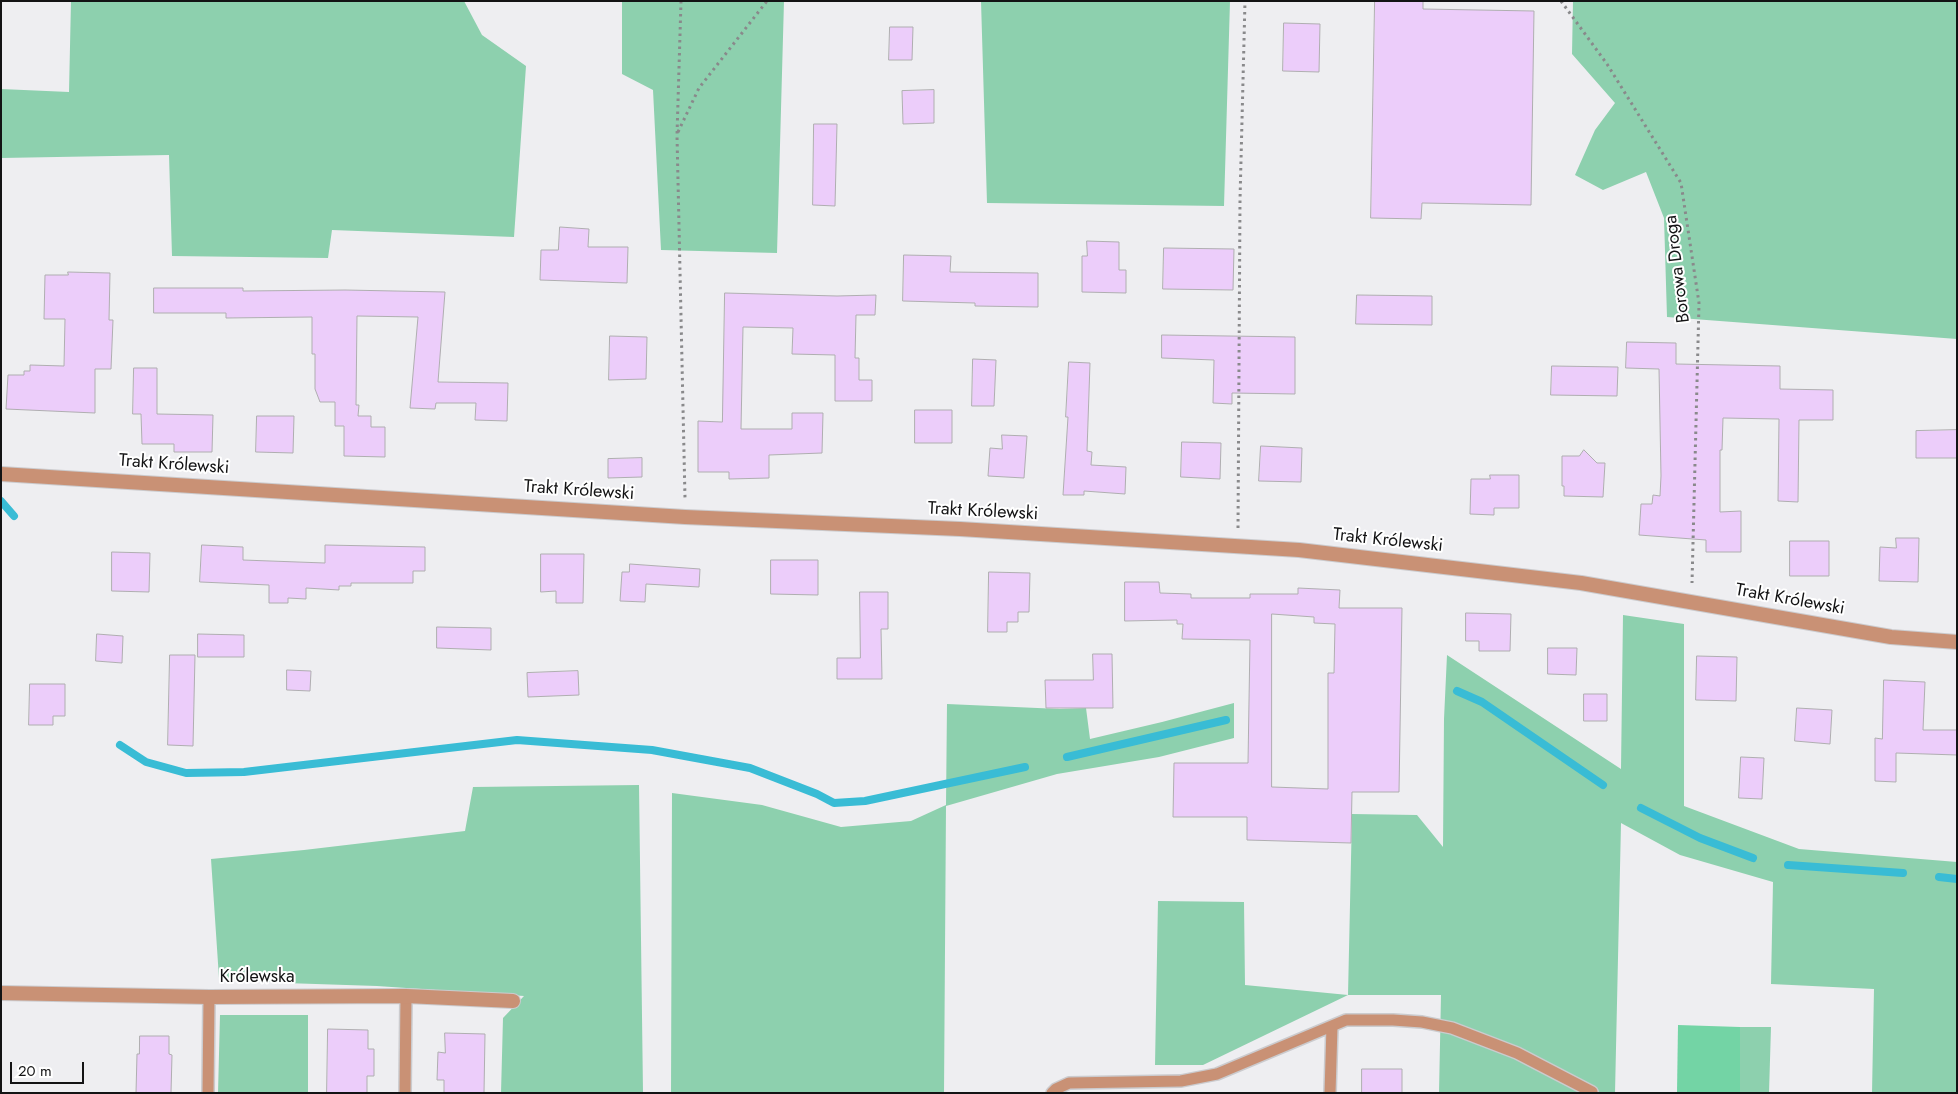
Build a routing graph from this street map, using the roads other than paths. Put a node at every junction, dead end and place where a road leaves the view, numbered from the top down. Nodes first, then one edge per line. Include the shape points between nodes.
1 (1, 474) edge
2 (1957, 642) edge
3 (1, 993) edge
4 (209, 996) junction
5 (406, 996) junction
6 (512, 1001) dead end
7 (1332, 1026) junction
8 (1592, 1092) edge
9 (208, 1093) edge
10 (404, 1093) edge
11 (1052, 1093) edge
12 (1330, 1093) edge

1 - 2 street, Trakt Królewski via 685,517 960,528 1299,550 1581,583 1891,637
3 - 4 street, Królewska
4 - 5 street, Królewska
4 - 9 lane
5 - 6 street, Królewska
5 - 10 lane
7 - 8 lane via 1346,1020 1393,1020 1452,1028 1517,1053
7 - 11 lane via 1217,1074 1181,1081 1069,1083
7 - 12 lane

